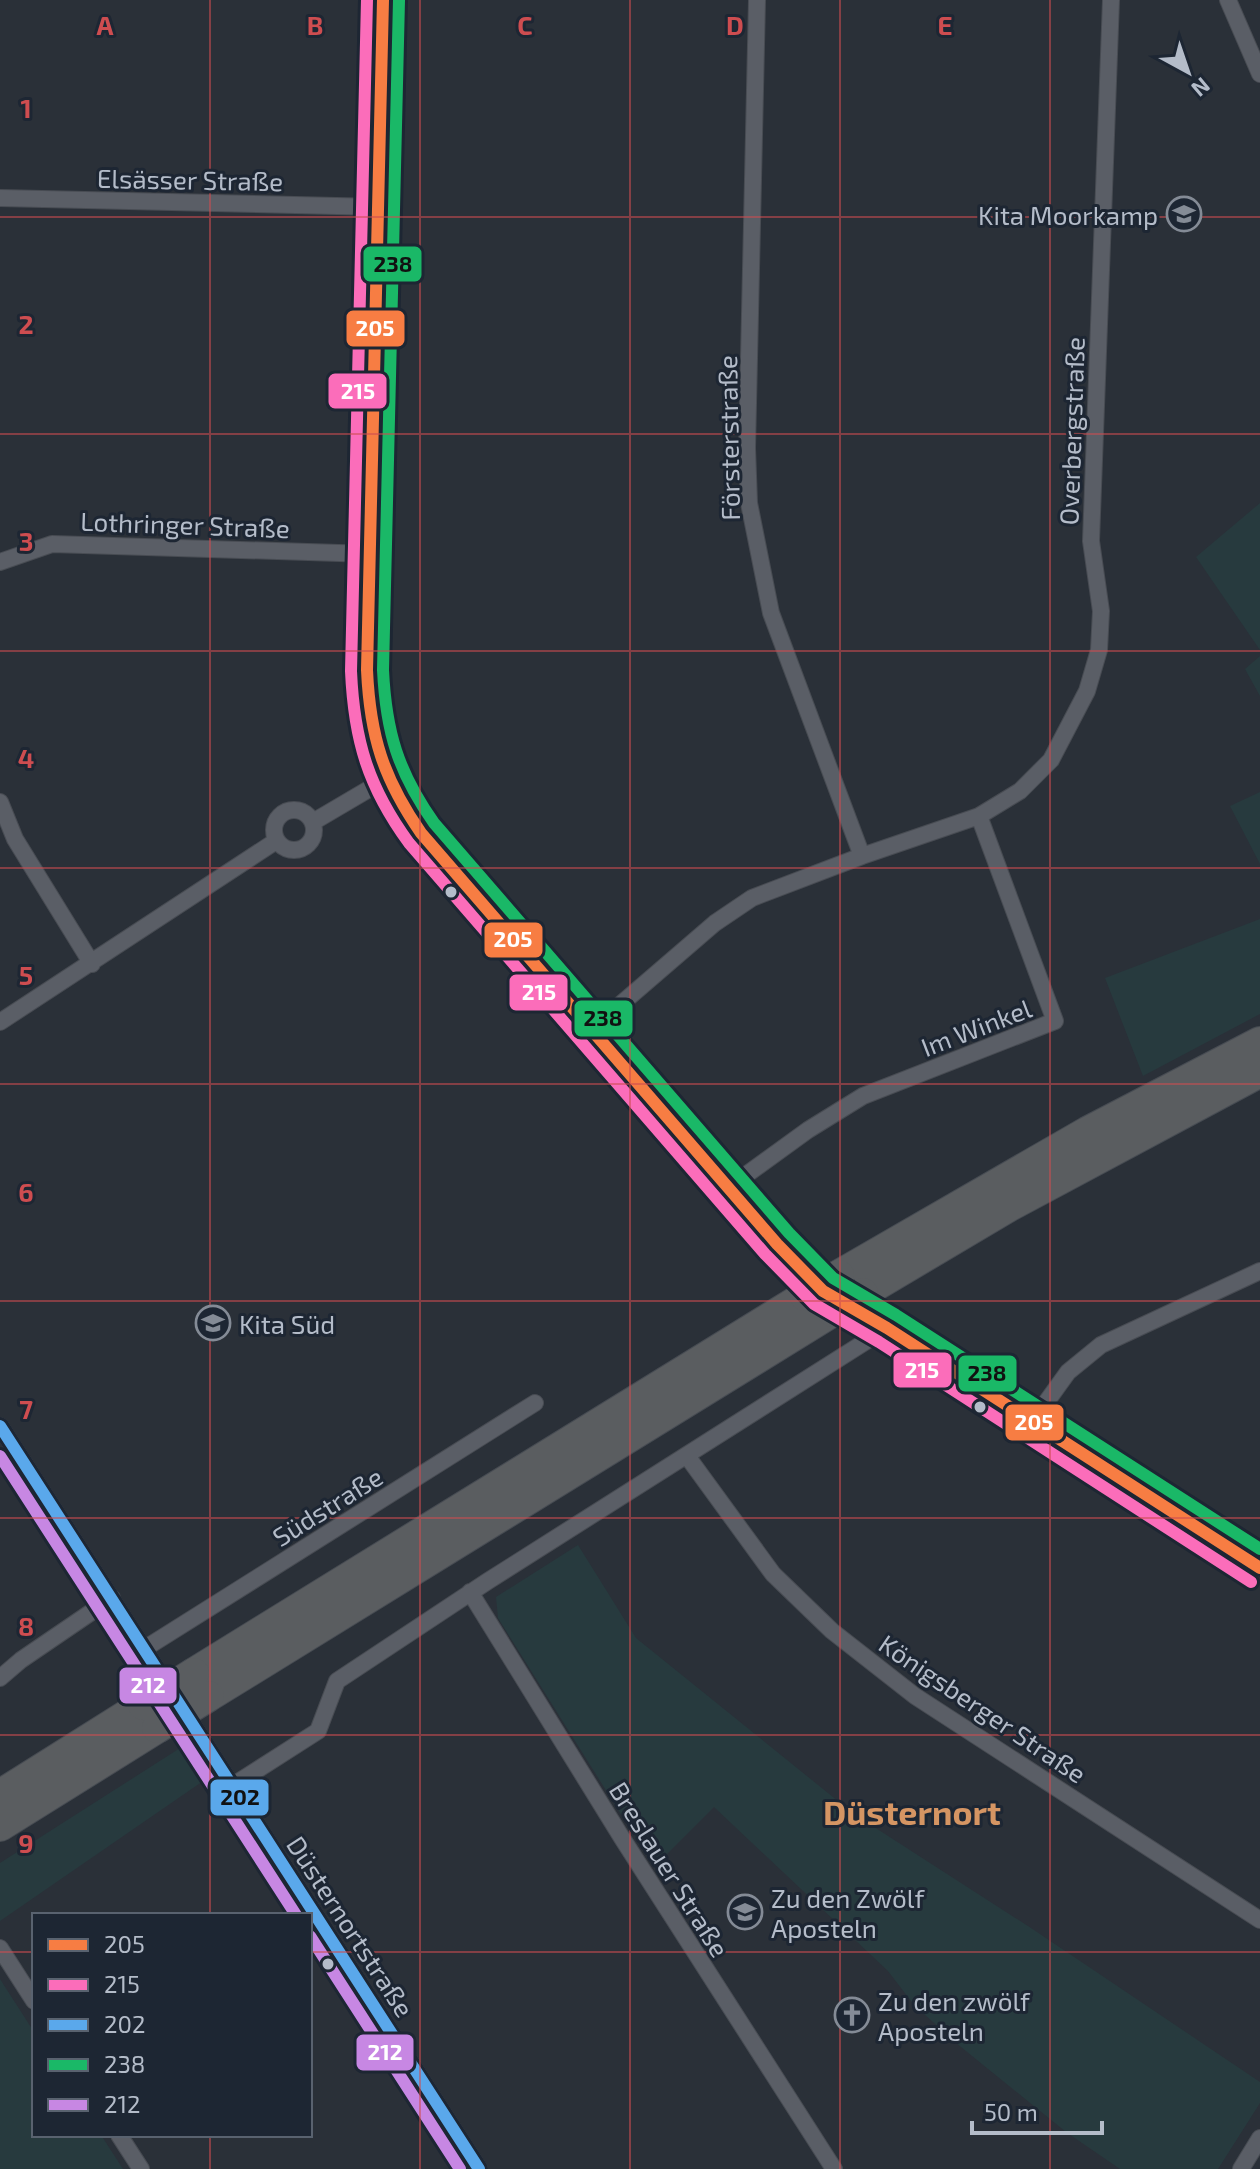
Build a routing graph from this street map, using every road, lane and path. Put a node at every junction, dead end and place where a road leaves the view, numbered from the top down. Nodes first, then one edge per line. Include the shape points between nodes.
1 (383, 0) edge
2 (757, 0) edge
3 (1111, 0) edge
4 (1228, 0) edge
5 (1260, 74) edge
6 (0, 198) edge
7 (378, 207) junction
8 (370, 554) junction
9 (0, 562) edge
10 (386, 779) junction
11 (0, 802) edge
12 (979, 816) junction
13 (313, 822) junction
14 (276, 841) junction
15 (862, 856) junction
16 (92, 964) junction
17 (0, 1022) edge
18 (592, 1029) junction
19 (1260, 1042) edge
20 (1260, 1072) edge
21 (728, 1188) junction
22 (1260, 1271) edge
23 (887, 1328) junction
24 (535, 1403) dead end
25 (1032, 1422) junction
26 (0, 1426) edge
27 (687, 1456) junction
28 (1260, 1568) edge
29 (470, 1592) junction
30 (112, 1598) junction
31 (144, 1649) junction
32 (0, 1678) edge
33 (201, 1685) junction
34 (150, 1716) junction
35 (232, 1786) junction
36 (0, 1795) edge
37 (0, 1826) edge
38 (1260, 1920) edge
39 (0, 1948) edge
40 (32, 1998) edge
41 (120, 2137) edge
42 (1260, 2138) edge
43 (141, 2169) edge
44 (479, 2169) edge
45 (834, 2169) edge
46 (1241, 2169) edge

1 - 7 street
2 - 15 street, Försterstraße via 749,503 771,613
3 - 12 street, Overbergstraße via 1091,541 1101,611 1099,650 1087,691 1051,760 1020,791
4 - 5 street
6 - 7 street, Elsässer Straße
7 - 8 street
8 - 9 street, Lothringer Straße via 52,544
8 - 10 street via 368,706
10 - 13 street
10 - 18 street via 421,833
11 - 16 street via 15,839
12 - 15 street
12 - 21 street, Im Winkel via 1055,1021 863,1096
13 - 14 street via 311,842 301,850 287,850
13 - 14 street via 295,809 283,812 275,821
14 - 16 street
15 - 18 street via 752,898 715,923
16 - 17 street
18 - 21 street
19 - 33 highway, bridge via 1060,1147 839,1275
20 - 33 highway, bridge via 1008,1207
21 - 23 street via 823,1291
22 - 25 street via 1101,1345 1068,1372
23 - 25 street
23 - 27 street
24 - 31 street, Südstraße
25 - 28 street
26 - 30 street, Düsternortstraße
27 - 29 street
27 - 38 street, Königsberger Straße via 773,1574 832,1631 915,1696
29 - 35 street via 337,1681 318,1731
29 - 45 street, Breslauer Straße
30 - 31 street, Düsternortstraße
30 - 32 street
31 - 35 street, Düsternortstraße
33 - 34 highway, bridge
34 - 36 highway
34 - 37 highway
35 - 44 street, Düsternortstraße
39 - 40 street
41 - 43 street
42 - 46 street

